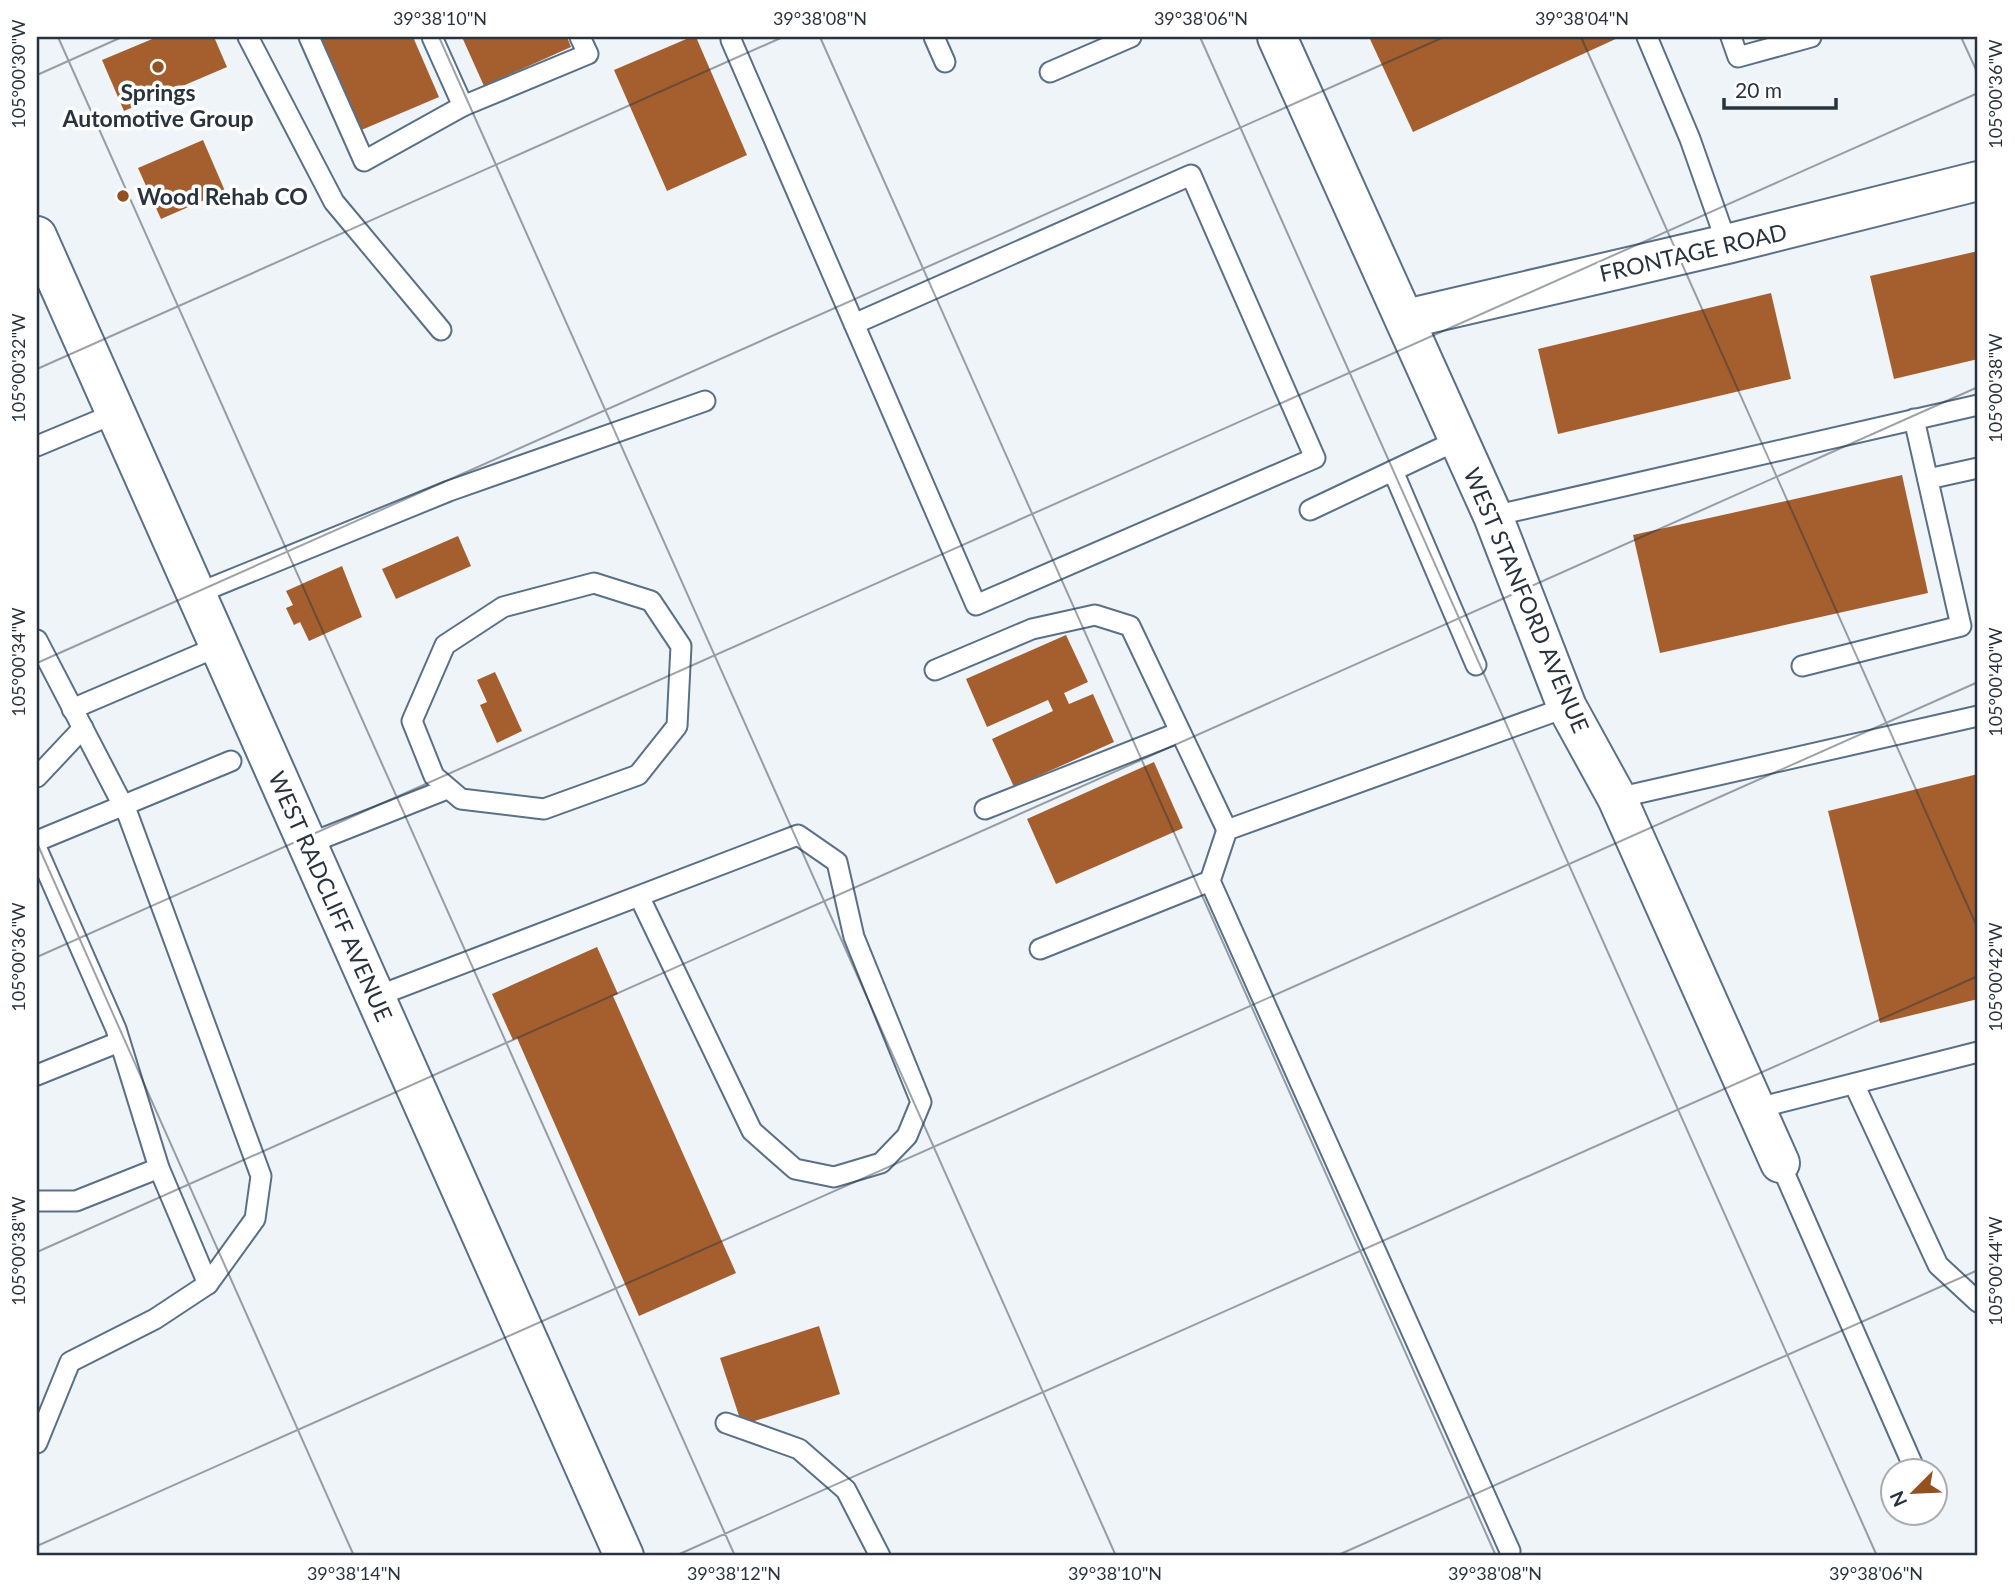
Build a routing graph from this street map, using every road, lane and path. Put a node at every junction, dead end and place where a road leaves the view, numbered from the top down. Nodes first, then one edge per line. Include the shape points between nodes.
1 (248, 37) edge
2 (309, 37) edge
3 (432, 37) edge
4 (580, 37) edge
5 (732, 37) edge
6 (934, 37) edge
7 (1131, 37) edge
8 (1277, 37) edge
9 (1647, 37) edge
10 (1731, 37) edge
11 (1811, 37) edge
12 (945, 62) dead end
13 (1050, 72) dead end
14 (463, 106) junction
15 (1978, 181) edge
16 (37, 236) edge
17 (1727, 244) junction
18 (1406, 319) junction
19 (854, 324) junction
20 (441, 330) dead end
21 (705, 401) dead end
22 (1978, 405) edge
23 (1914, 419) junction
24 (97, 421) dead end
25 (1460, 439) junction
26 (37, 446) edge
27 (1978, 468) edge
28 (1393, 471) junction
29 (1928, 479) junction
30 (1310, 510) dead end
31 (1493, 516) junction
32 (196, 594) junction
33 (37, 641) edge
34 (203, 653) dead end
35 (1476, 664) dead end
36 (1802, 666) dead end
37 (935, 670) dead end
38 (1567, 707) junction
39 (72, 709) junction
40 (1978, 716) edge
41 (83, 728) junction
42 (1180, 732) junction
43 (231, 761) dead end
44 (37, 777) edge
45 (447, 789) junction
46 (1617, 798) junction
47 (122, 804) junction
48 (985, 809) dead end
49 (1227, 830) junction
50 (37, 841) edge
51 (307, 844) junction
52 (37, 849) edge
53 (1210, 881) junction
54 (639, 896) junction
55 (1040, 949) dead end
56 (375, 997) junction
57 (119, 1042) junction
58 (1978, 1052) edge
59 (37, 1075) edge
60 (1854, 1084) junction
61 (1754, 1109) junction
62 (1780, 1163) joint
63 (159, 1168) junction
64 (37, 1201) edge
65 (208, 1284) junction
66 (1978, 1302) edge
67 (726, 1423) dead end
68 (37, 1443) edge
69 (1908, 1456) edge
70 (1510, 1551) dead end
71 (624, 1556) edge
72 (880, 1556) edge

1 - 20 lane via 334,202
2 - 14 lane via 364,161
3 - 14 lane
4 - 14 lane via 588,54
5 - 19 lane
6 - 12 lane
7 - 13 lane
8 - 18 street, WEST STANFORD AVENUE
9 - 17 lane
10 - 11 lane via 1738,57
15 - 17 street, FRONTAGE ROAD
16 - 32 street, WEST RADCLIFF AVENUE
17 - 18 street, FRONTAGE ROAD
18 - 25 street, WEST STANFORD AVENUE
19 - 19 lane via 976,605 1315,458 1191,175
21 - 32 lane via 449,491
22 - 23 lane
23 - 29 lane
23 - 31 lane
24 - 26 lane
25 - 28 lane
25 - 31 street, WEST STANFORD AVENUE
27 - 29 lane
28 - 30 lane
28 - 35 lane
29 - 36 lane via 1961,626
31 - 38 street, WEST STANFORD AVENUE
32 - 51 street, WEST RADCLIFF AVENUE
33 - 39 lane
34 - 39 lane
37 - 42 lane via 1032,629 1094,615 1130,626
38 - 46 street, WEST STANFORD AVENUE
38 - 49 lane
39 - 41 lane
40 - 46 lane
41 - 44 lane
41 - 47 lane
42 - 48 lane
42 - 49 lane
43 - 47 lane
45 - 45 lane via 461,799 544,809 638,775 677,726 681,646 651,601 594,583 503,607 445,645 412,721 434,776
45 - 51 lane
46 - 61 street, WEST STANFORD AVENUE
47 - 50 lane
47 - 65 lane via 261,1176 255,1219
49 - 53 lane
51 - 56 street, WEST RADCLIFF AVENUE
52 - 57 lane
53 - 55 lane
53 - 70 lane
54 - 54 lane via 798,835 837,862 854,937 921,1101 907,1136 881,1163 834,1177 794,1169 752,1131
54 - 56 lane
56 - 71 street, WEST RADCLIFF AVENUE
57 - 59 lane
57 - 63 lane
58 - 60 lane
60 - 61 lane
60 - 66 lane via 1938,1265
61 - 62 street, WEST STANFORD AVENUE
62 - 69 lane
63 - 64 lane via 76,1201
63 - 65 lane
65 - 68 lane via 155,1319 70,1362
67 - 72 lane via 799,1449 846,1490

